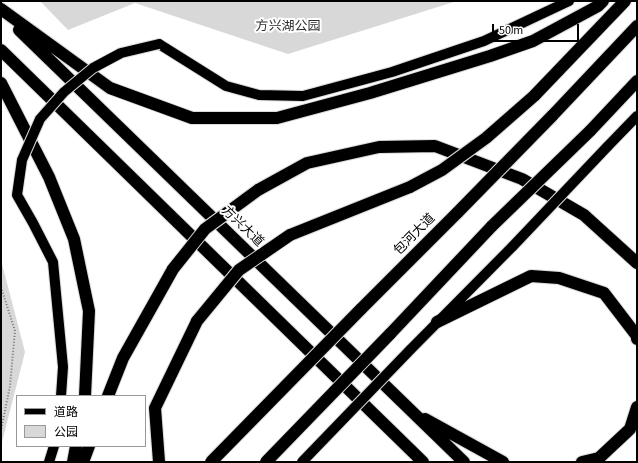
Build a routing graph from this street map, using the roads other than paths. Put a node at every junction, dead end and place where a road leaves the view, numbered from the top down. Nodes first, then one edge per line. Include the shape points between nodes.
1 (569, 1) edge
2 (604, 1) edge
3 (625, 1) edge
4 (1, 9) edge
5 (1, 13) edge
6 (637, 26) edge
7 (1, 50) edge
8 (637, 81) edge
9 (1, 83) edge
10 (637, 116) edge
11 (637, 263) edge
12 (437, 322) junction
13 (637, 339) edge
14 (61, 395) edge
15 (85, 395) edge
16 (108, 395) edge
17 (637, 407) edge
18 (412, 411) junction
19 (394, 433) junction
20 (54, 447) edge
21 (76, 447) edge
22 (89, 447) edge
23 (304, 460) edge
24 (49, 462) edge
25 (73, 462) edge
26 (83, 462) edge
27 (159, 462) edge
28 (211, 462) edge
29 (266, 462) edge
30 (413, 462) edge
31 (423, 462) edge
32 (464, 462) edge
33 (503, 462) edge
34 (582, 462) edge

1 - 14 main road, bridge via 484,41 392,72 303,96 259,95 226,86 159,44 121,53 93,68 64,92 40,119 22,160 17,195 53,262 63,367
2 - 4 highway via 532,41 490,56 277,118 192,118 110,88
3 - 27 highway, bridge via 534,96 486,138 442,170 410,187 290,235 239,270 197,321 155,408
5 - 18 highway, 方兴大道
6 - 28 highway, 包河大道, bridge via 552,116
7 - 19 highway
8 - 29 highway, bridge via 590,131 492,226
9 - 15 highway via 49,177 74,239 89,311
10 - 12 main road, bridge
11 - 16 highway, bridge via 584,215 522,179 435,146 379,147 307,163 258,190 205,229 173,269 123,358
12 - 13 highway via 531,276 559,278 604,293
12 - 23 main road, bridge
17 - 34 highway via 630,429 599,458
18 - 32 highway, 方兴大道
18 - 33 highway
19 - 30 highway
19 - 31 highway
20 - 24 main road
21 - 25 highway
22 - 26 highway

